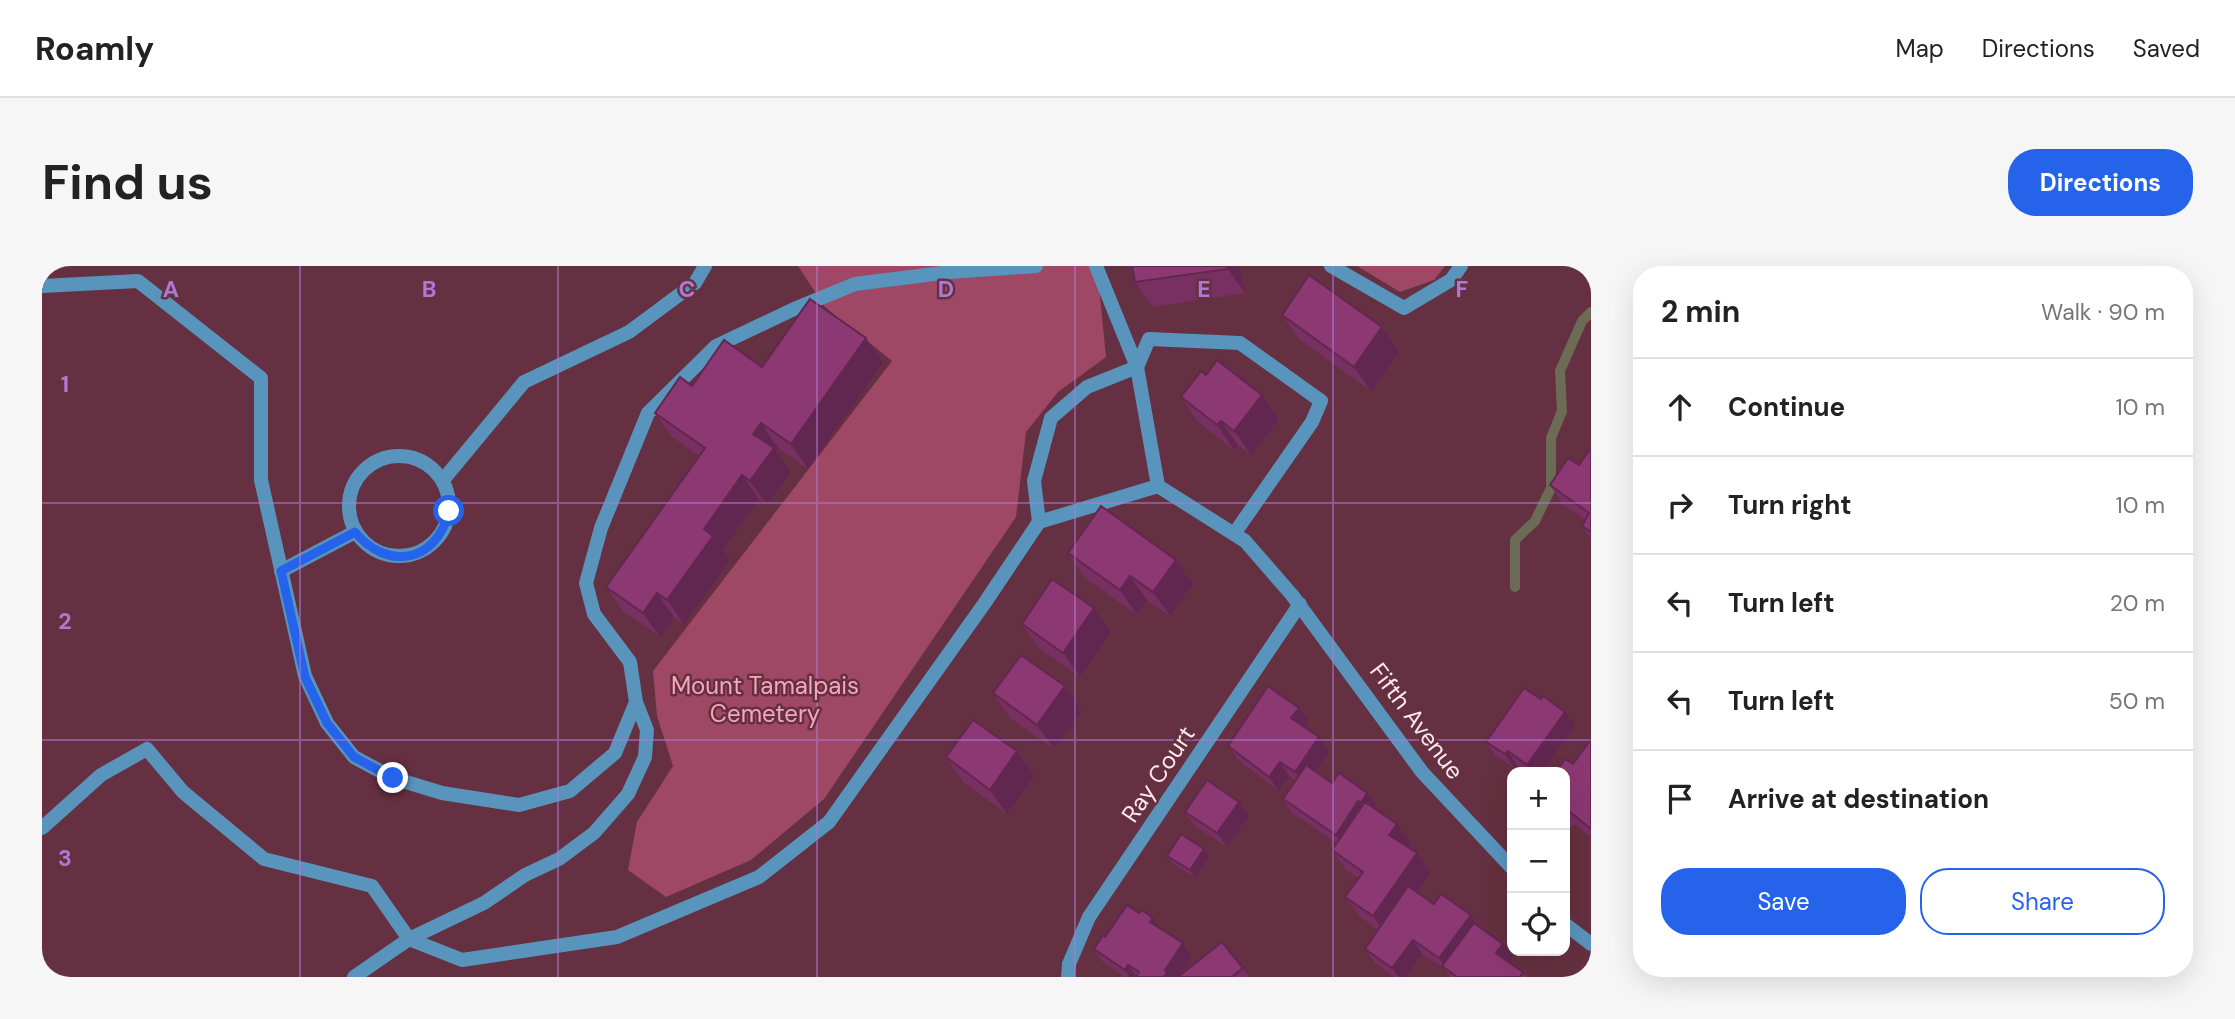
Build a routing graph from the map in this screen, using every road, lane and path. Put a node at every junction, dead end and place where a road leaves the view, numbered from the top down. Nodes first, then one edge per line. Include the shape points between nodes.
1 (705, 266) edge
2 (1036, 266) edge
3 (1096, 266) edge
4 (1331, 266) edge
5 (1461, 266) edge
6 (42, 286) edge
7 (1137, 367) junction
8 (443, 480) junction
9 (1158, 486) junction
10 (1039, 522) junction
11 (355, 532) junction
12 (1234, 534) junction
13 (281, 571) junction
14 (1296, 599) junction
15 (636, 702) junction
16 (42, 828) edge
17 (1507, 863) edge
18 (1570, 928) edge
19 (409, 939) junction
20 (1591, 944) edge
21 (354, 977) edge
22 (1068, 977) edge

1 - 8 street via 695,283 629,332 524,382
2 - 15 street via 855,284 716,346 648,413 601,528 586,583 594,614 630,662
3 - 7 street
4 - 5 street via 1405,308 1451,280
6 - 13 street via 138,281 261,379 261,480
7 - 9 street
7 - 10 street via 1087,387 1051,418 1034,481
7 - 12 street via 1149,339 1240,342 1321,401 1312,422
8 - 11 street via 416,458 381,459 366,467 354,481 349,498
8 - 11 street via 449,495 446,526 425,550 410,556 378,553
9 - 10 street
9 - 12 street, Fifth Avenue
10 - 19 street via 829,822 759,877 617,937 462,960
11 - 13 street
12 - 14 street, Fifth Avenue
13 - 15 street via 305,677 327,723 354,757 393,778 442,793 519,805 570,791 615,753
14 - 17 street, Fifth Avenue via 1422,772
14 - 22 street, Ray Court via 1089,917
15 - 19 street via 647,730 645,757 628,794 594,833 484,903
16 - 19 street via 101,775 147,749 183,792 264,859 372,886
18 - 20 street
19 - 21 street

